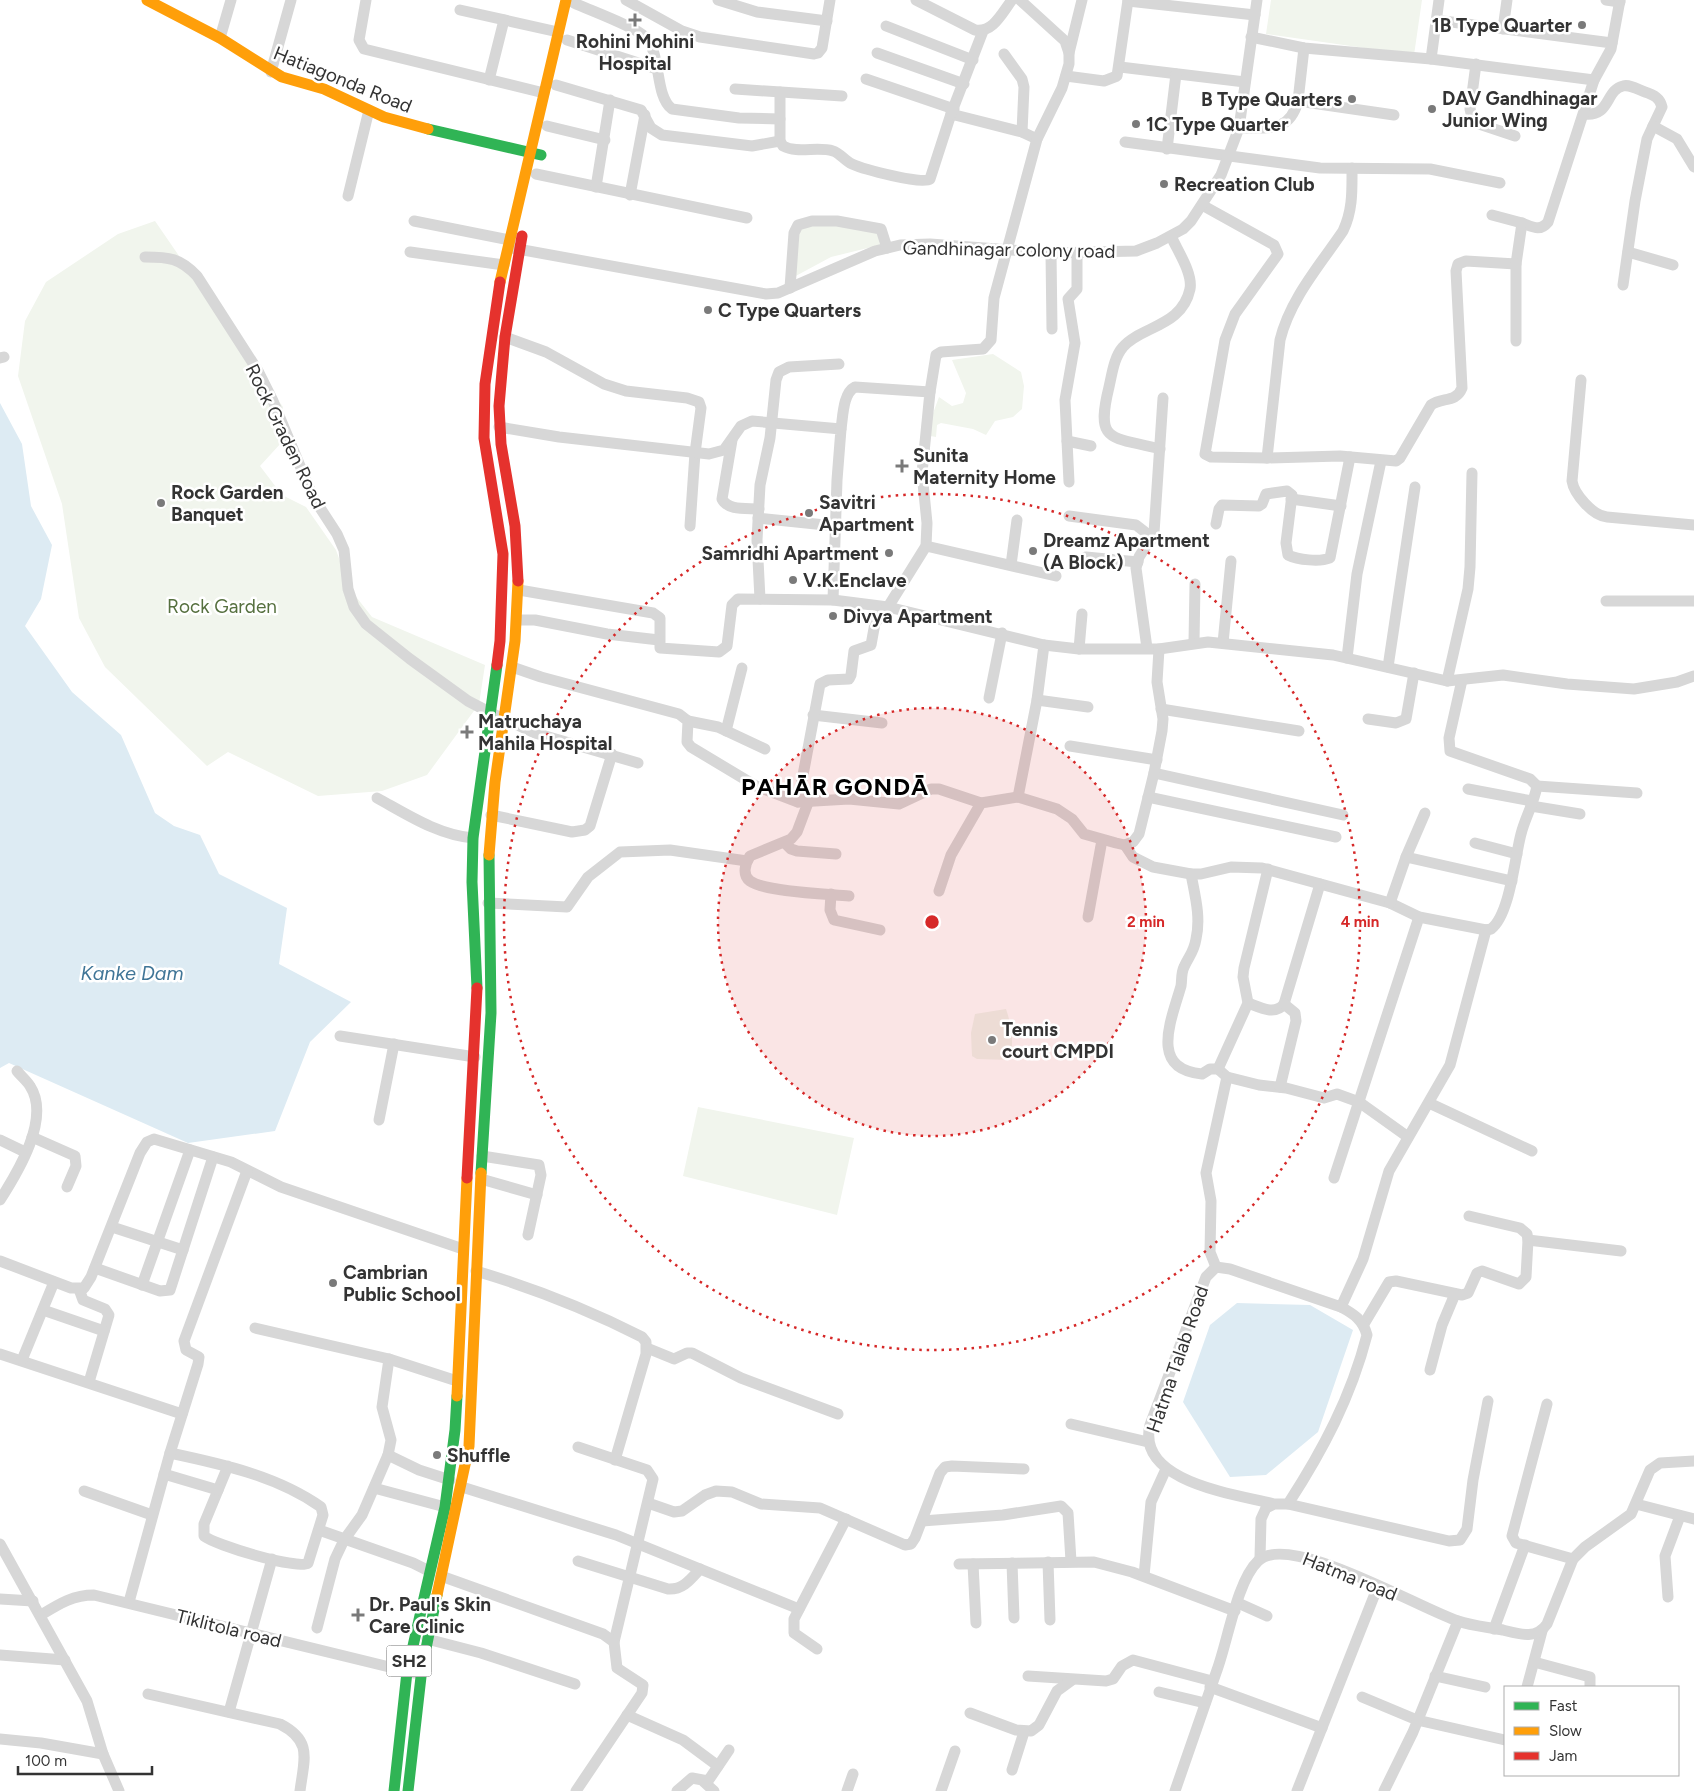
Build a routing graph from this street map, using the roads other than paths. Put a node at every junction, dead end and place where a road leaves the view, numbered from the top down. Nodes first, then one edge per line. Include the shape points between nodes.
1 (148, 0) edge
2 (230, 0) edge
3 (291, 0) edge
4 (366, 0) edge
5 (626, 0) edge
6 (718, 0) edge
7 (830, 0) edge
8 (916, 0) edge
9 (1012, 0) edge
10 (1020, 0) edge
11 (1082, 0) edge
12 (1257, 0) edge
13 (1438, 0) edge
14 (1507, 0) edge
15 (1606, 0) edge
16 (572, 1) edge
17 (1128, 1) edge
18 (1620, 1) edge
19 (460, 10) dead end
20 (1254, 15) junction
21 (504, 20) junction
22 (1436, 20) junction
23 (827, 21) junction
24 (886, 26) dead end
25 (1503, 29) junction
26 (983, 31) junction
27 (562, 36) junction
28 (1251, 37) junction
29 (220, 38) junction
30 (1612, 43) junction
31 (1304, 48) junction
32 (877, 53) dead end
33 (1069, 53) junction
34 (1004, 54) dead end
35 (1431, 59) junction
36 (973, 60) junction
37 (1476, 64) junction
38 (1120, 67) junction
39 (657, 69) junction
40 (271, 72) junction
41 (1176, 74) junction
42 (1066, 76) junction
43 (866, 79) dead end
44 (489, 80) junction
45 (1594, 80) junction
46 (1245, 82) junction
47 (964, 84) junction
48 (556, 85) junction
49 (735, 89) dead end
50 (780, 92) junction
51 (544, 93) junction
52 (842, 96) dead end
53 (610, 100) junction
54 (1298, 102) junction
55 (369, 110) junction
56 (953, 111) junction
57 (1584, 114) junction
58 (645, 115) junction
59 (1394, 115) dead end
60 (780, 119) junction
61 (547, 126) junction
62 (1653, 126) junction
63 (1239, 128) junction
64 (1022, 132) junction
65 (1515, 136) dead end
66 (1037, 139) junction
67 (604, 140) junction
68 (780, 140) junction
69 (1125, 142) dead end
70 (1167, 149) junction
71 (535, 153) junction
72 (1229, 155) junction
73 (1694, 167) edge
74 (1352, 168) junction
75 (536, 174) junction
76 (1500, 183) dead end
77 (596, 187) junction
78 (630, 195) junction
79 (348, 196) dead end
80 (1202, 205) junction
81 (1492, 215) dead end
82 (747, 218) dead end
83 (414, 221) dead end
84 (1522, 223) junction
85 (1171, 236) junction
86 (512, 245) junction
87 (887, 248) junction
88 (1009, 250) junction
89 (410, 252) dead end
90 (1628, 252) junction
91 (1051, 253) junction
92 (1077, 253) junction
93 (145, 257) dead end
94 (1516, 264) junction
95 (504, 265) junction
96 (1673, 265) dead end
97 (1623, 285) dead end
98 (790, 288) junction
99 (1052, 329) dead end
100 (505, 337) junction
101 (1516, 341) dead end
102 (839, 364) dead end
103 (1581, 380) dead end
104 (930, 392) junction
105 (1162, 398) dead end
106 (772, 422) junction
107 (499, 427) junction
108 (841, 429) junction
109 (732, 440) junction
110 (1067, 440) junction
111 (1091, 446) dead end
112 (1160, 449) junction
113 (695, 453) junction
114 (1350, 457) junction
115 (1268, 458) junction
116 (1381, 461) junction
117 (1472, 473) dead end
118 (1069, 482) dead end
119 (1415, 488) dead end
120 (1291, 499) junction
121 (1341, 506) junction
122 (758, 513) junction
123 (1069, 516) dead end
124 (1017, 520) dead end
125 (1216, 524) dead end
126 (1694, 525) edge
127 (690, 526) dead end
128 (836, 526) junction
129 (1150, 541) junction
130 (926, 546) junction
131 (1086, 557) dead end
132 (1231, 561) dead end
133 (1138, 562) junction
134 (1011, 565) junction
135 (1056, 576) dead end
136 (1195, 584) dead end
137 (519, 590) junction
138 (760, 598) junction
139 (833, 600) junction
140 (1606, 601) dead end
141 (1694, 601) edge
142 (888, 607) junction
143 (1082, 614) dead end
144 (518, 620) junction
145 (1002, 633) junction
146 (658, 640) junction
147 (1194, 642) junction
148 (1222, 643) junction
149 (1044, 645) junction
150 (1146, 648) junction
151 (1079, 649) junction
152 (1159, 649) junction
153 (1347, 658) junction
154 (512, 667) junction
155 (1388, 667) junction
156 (742, 668) dead end
157 (1414, 674) junction
158 (1694, 676) edge
159 (1462, 680) junction
160 (1447, 681) junction
161 (988, 698) dead end
162 (1037, 700) junction
163 (1088, 707) dead end
164 (1161, 709) junction
165 (491, 714) junction
166 (812, 715) junction
167 (503, 718) junction
168 (1368, 719) dead end
169 (688, 721) junction
170 (882, 723) dead end
171 (726, 731) junction
172 (1299, 731) dead end
173 (1070, 746) dead end
174 (765, 749) dead end
175 (612, 754) junction
176 (1156, 760) junction
177 (638, 763) dead end
178 (1154, 773) junction
179 (1537, 786) junction
180 (1468, 789) dead end
181 (1637, 793) dead end
182 (1018, 797) junction
183 (1148, 797) junction
184 (377, 798) dead end
185 (803, 801) junction
186 (981, 803) junction
187 (1532, 803) junction
188 (1425, 812) dead end
189 (1580, 814) dead end
190 (491, 815) junction
191 (1343, 815) dead end
192 (1336, 837) dead end
193 (473, 838) junction
194 (1102, 840) junction
195 (784, 843) junction
196 (1476, 843) dead end
197 (1125, 845) junction
198 (836, 854) dead end
199 (1517, 854) junction
200 (1406, 857) junction
201 (747, 861) junction
202 (1268, 869) junction
203 (1191, 874) junction
204 (1512, 881) junction
205 (1320, 884) junction
206 (940, 891) dead end
207 (831, 894) junction
208 (849, 896) dead end
209 (488, 903) junction
210 (1390, 903) junction
211 (1088, 917) dead end
212 (1419, 918) junction
213 (880, 930) dead end
214 (1486, 930) junction
215 (1248, 1003) junction
216 (1284, 1004) junction
217 (340, 1036) dead end
218 (394, 1044) junction
219 (475, 1057) junction
220 (17, 1072) dead end
221 (1223, 1073) junction
222 (1280, 1087) junction
223 (1359, 1102) junction
224 (1429, 1103) junction
225 (380, 1120) dead end
226 (32, 1137) junction
227 (1408, 1137) junction
228 (0, 1140) edge
229 (190, 1150) junction
230 (1532, 1151) dead end
231 (26, 1152) junction
232 (482, 1156) junction
233 (213, 1157) junction
234 (247, 1171) junction
235 (1334, 1178) dead end
236 (481, 1179) junction
237 (67, 1187) dead end
238 (537, 1194) junction
239 (0, 1200) edge
240 (1470, 1216) dead end
241 (112, 1227) junction
242 (528, 1234) dead end
243 (1528, 1240) junction
244 (158, 1242) junction
245 (463, 1249) junction
246 (183, 1250) junction
247 (1621, 1251) dead end
248 (0, 1261) edge
249 (1216, 1267) junction
250 (95, 1268) junction
251 (476, 1271) junction
252 (54, 1282) junction
253 (142, 1285) junction
254 (78, 1290) junction
255 (1455, 1294) junction
256 (1341, 1307) junction
257 (43, 1310) junction
258 (1364, 1324) junction
259 (254, 1328) dead end
260 (104, 1331) junction
261 (647, 1348) junction
262 (0, 1354) edge
263 (389, 1359) junction
264 (22, 1360) junction
265 (1430, 1370) dead end
266 (457, 1381) junction
267 (89, 1382) junction
268 (1488, 1401) dead end
269 (1546, 1404) dead end
270 (182, 1414) junction
271 (838, 1414) dead end
272 (1071, 1424) dead end
273 (1148, 1442) junction
274 (578, 1448) dead end
275 (170, 1453) junction
276 (388, 1455) junction
277 (614, 1460) junction
278 (1694, 1461) edge
279 (228, 1466) junction
280 (1024, 1469) dead end
281 (1166, 1469) junction
282 (164, 1474) junction
283 (450, 1480) junction
284 (462, 1487) junction
285 (374, 1488) junction
286 (218, 1490) junction
287 (84, 1491) dead end
288 (648, 1503) junction
289 (1274, 1504) junction
290 (1288, 1504) junction
291 (1636, 1504) junction
292 (445, 1506) junction
293 (152, 1515) junction
294 (1680, 1516) junction
295 (846, 1519) junction
296 (1694, 1520) edge
297 (922, 1522) junction
298 (319, 1530) junction
299 (344, 1540) junction
300 (0, 1544) edge
301 (639, 1544) junction
302 (1525, 1546) junction
303 (1260, 1558) junction
304 (272, 1559) junction
305 (1573, 1559) junction
306 (578, 1561) dead end
307 (1071, 1561) junction
308 (1048, 1562) junction
309 (1012, 1563) junction
310 (959, 1564) dead end
311 (973, 1564) junction
312 (700, 1569) junction
313 (429, 1571) junction
314 (440, 1576) junction
315 (1144, 1576) junction
316 (631, 1578) junction
317 (1378, 1586) junction
318 (1668, 1597) dead end
319 (0, 1599) edge
320 (33, 1601) junction
321 (129, 1602) junction
322 (1236, 1607) junction
323 (799, 1608) junction
324 (41, 1615) junction
325 (1268, 1616) dead end
326 (1014, 1618) dead end
327 (1050, 1620) dead end
328 (1458, 1621) junction
329 (976, 1623) dead end
330 (317, 1628) dead end
331 (1494, 1629) junction
332 (1538, 1633) junction
333 (253, 1634) junction
334 (427, 1639) junction
335 (614, 1642) junction
336 (817, 1649) dead end
337 (0, 1655) edge
338 (65, 1660) junction
339 (1534, 1662) junction
340 (406, 1672) junction
341 (421, 1675) junction
342 (1028, 1676) dead end
343 (1436, 1676) junction
344 (1072, 1680) junction
345 (575, 1684) dead end
346 (1211, 1684) junction
347 (1527, 1686) edge
348 (1590, 1686) edge
349 (1485, 1687) dead end
350 (1159, 1692) dead end
351 (148, 1694) dead end
352 (1362, 1697) dead end
353 (1205, 1704) junction
354 (229, 1712) junction
355 (970, 1713) dead end
356 (627, 1715) junction
357 (1417, 1720) junction
358 (1322, 1728) junction
359 (1024, 1732) junction
360 (0, 1739) edge
361 (1504, 1740) edge
362 (729, 1750) dead end
363 (955, 1751) dead end
364 (103, 1754) junction
365 (718, 1766) junction
366 (1012, 1770) dead end
367 (853, 1774) dead end
368 (704, 1782) junction
369 (120, 1791) edge
370 (300, 1791) edge
371 (394, 1791) edge
372 (408, 1791) edge
373 (576, 1791) edge
374 (677, 1791) edge
375 (714, 1791) edge
376 (846, 1791) edge
377 (940, 1791) edge
378 (1175, 1791) edge
379 (1297, 1791) edge
380 (1384, 1791) edge

1 - 29 main road, Hatiagonda Road
2 - 29 street
3 - 40 street
4 - 44 street via 359,40 364,49
5 - 23 street via 682,31 700,37 814,54 821,51
6 - 23 street via 757,12
7 - 23 street
8 - 26 street
9 - 26 street via 989,29
10 - 33 street via 1065,42
11 - 33 street
12 - 20 street, Gandhinagar colony road
13 - 22 street
14 - 25 street
15 - 18 street
16 - 27 main road, SH2
16 - 39 street via 646,37
17 - 20 street
17 - 38 street
18 - 30 street
19 - 21 street
20 - 28 street, Gandhinagar colony road
21 - 27 street
21 - 44 street
22 - 25 street
22 - 35 street
24 - 36 street
25 - 30 street
26 - 36 street
27 - 39 street
27 - 48 main road, SH2
27 - 51 main road, SH2
28 - 31 street
28 - 46 street, Gandhinagar colony road
29 - 40 main road, Hatiagonda Road
30 - 45 street
31 - 35 street
31 - 54 street
32 - 47 street
33 - 42 street
34 - 64 street via 1024,86
35 - 37 street
36 - 47 street
37 - 45 street
37 - 65 street via 1470,109 1473,122
38 - 41 street
38 - 42 street via 1117,76 1104,81
39 - 60 street via 665,102 672,109 739,118
40 - 55 main road, Hatiagonda Road via 324,89
41 - 46 street
41 - 70 street
42 - 66 street
43 - 56 street
44 - 51 street
45 - 57 street
46 - 63 street, Gandhinagar colony road
47 - 56 street
48 - 53 street
48 - 61 main road, SH2
49 - 50 street
50 - 52 street
50 - 60 street
51 - 71 main road, SH2
53 - 58 street via 632,106
53 - 67 street
54 - 59 street
54 - 63 street via 1288,123
55 - 71 main road, Hatiagonda Road via 405,124
55 - 79 street
56 - 64 street
56 - 68 street via 928,181 851,164 833,151 787,148
57 - 62 street via 1602,110 1616,90 1629,86 1656,96 1661,102 1660,113
57 - 84 street via 1548,222 1544,228 1538,229
58 - 68 street via 651,128 662,135 745,146
58 - 78 street
60 - 68 street
61 - 67 street
61 - 71 main road, SH2
62 - 73 street via 1677,139
62 - 90 street via 1647,139
63 - 72 street, Gandhinagar colony road
64 - 66 street
66 - 88 street
67 - 77 street
69 - 70 street
70 - 72 street
71 - 75 main road, SH2
71 - 86 main road, SH2
72 - 74 street via 1301,166
72 - 80 street, Gandhinagar colony road
74 - 76 street via 1430,168
74 - 115 street via 1349,218 1290,310 1284,325
75 - 77 street
75 - 86 main road, SH2
77 - 78 street
78 - 82 street
80 - 85 street, Gandhinagar colony road via 1191,221
80 - 115 street via 1278,249 1276,259 1229,326 1205,451 1210,456
81 - 84 street
83 - 86 street, Gandhinagar colony road
84 - 94 street
85 - 92 street, Gandhinagar colony road via 1136,251
85 - 112 street via 1190,279 1188,296 1170,319 1123,346 1102,414 1103,423 1112,437
86 - 95 main road, SH2
86 - 98 street, Gandhinagar colony road via 766,294
86 - 100 main road, SH2
87 - 88 street, Gandhinagar colony road via 930,244
87 - 98 street, Gandhinagar colony road
87 - 98 street via 881,229 837,221 798,224 794,233
88 - 91 street, Gandhinagar colony road
88 - 104 street via 994,298 991,340 982,349 936,355
89 - 95 street
90 - 96 street
90 - 97 street
91 - 92 street, Gandhinagar colony road
91 - 99 street
92 - 110 street via 1077,289 1068,299 1075,343 1065,390
93 - 165 street, Rock Graden Road via 165,257 184,263 197,276 258,371 313,497 341,542 348,570 348,589 354,607 366,624 468,701
94 - 101 street
94 - 116 street via 1466,261 1458,264 1460,394 1430,405 1400,458
95 - 165 main road, SH2 via 491,336 484,411 484,438 503,554 500,641
100 - 107 main road, SH2
100 - 113 street via 546,352 604,384 626,391 699,402
102 - 106 street via 782,368 776,380
103 - 126 street via 1572,481 1593,512 1606,517
104 - 108 street via 855,387 847,396
104 - 130 street via 922,473
105 - 112 street
106 - 108 street
106 - 109 street via 745,422
106 - 122 street via 762,468
107 - 113 street
107 - 137 main road, SH2 via 515,526
108 - 128 street
109 - 113 street via 718,453
109 - 122 street via 722,500 734,508
110 - 111 street
110 - 118 street
112 - 129 street via 1155,526
113 - 127 street
114 - 115 street
114 - 116 street
114 - 121 street
116 - 153 street via 1357,574
117 - 160 street via 1468,589
119 - 155 street
120 - 121 street
120 - 121 street via 1286,550 1288,556 1294,558 1330,558
120 - 125 street via 1292,495 1287,491 1270,492 1259,506 1222,505
122 - 128 street
122 - 138 street
123 - 129 street via 1136,525
124 - 134 street
128 - 139 street
129 - 133 street
130 - 134 street
130 - 142 street
131 - 133 street
132 - 148 street
133 - 150 street
134 - 135 street
136 - 147 street
137 - 144 main road, SH2
137 - 146 street via 654,613 660,618
138 - 139 street
138 - 146 street via 734,601 727,646 723,651 663,649
139 - 142 street
140 - 141 street
142 - 145 street
142 - 166 street via 875,622 871,645 854,651 849,679 828,680 820,684
143 - 151 street
144 - 146 street
144 - 154 main road, SH2
145 - 149 street
145 - 161 street
147 - 148 street
147 - 152 street
148 - 153 street
149 - 151 street
149 - 162 street
150 - 151 street
150 - 152 street
152 - 164 street via 1157,682
153 - 155 street
154 - 167 main road, SH2
154 - 169 street via 679,714
155 - 157 street
156 - 171 street
157 - 160 street
157 - 168 street via 1406,719 1396,723
158 - 159 street via 1634,689 1503,675
159 - 160 street
159 - 179 street via 1449,738 1450,751 1530,779
162 - 163 street
162 - 182 street
164 - 172 street
164 - 176 street via 1162,731
165 - 167 street, Rock Graden Road
165 - 193 main road, SH2
166 - 170 street
166 - 185 street
167 - 175 street, Rock Graden Road via 535,733
167 - 190 main road, SH2
169 - 171 street via 706,723
169 - 185 street via 687,742 691,747 756,786
171 - 174 street
173 - 176 street
175 - 177 street, Rock Graden Road
175 - 190 street via 590,826 585,830 572,832
176 - 178 street
178 - 183 street
178 - 191 street
179 - 181 street
179 - 187 street
180 - 187 street
182 - 186 street
182 - 194 street via 1066,813 1084,834
183 - 192 street
183 - 197 street via 1139,834 1133,842
184 - 193 street via 440,831
185 - 186 street via 849,799 899,804 931,789 940,789
185 - 195 street via 797,832
186 - 206 street via 951,855
187 - 189 street
187 - 199 street
188 - 200 street
190 - 209 main road, SH2
193 - 219 main road, SH2 via 477,975
194 - 197 street
194 - 211 street
195 - 198 street via 792,849
195 - 201 street via 756,852
196 - 199 street
197 - 203 street via 1140,862
199 - 204 street
200 - 204 street
200 - 210 street
201 - 207 street via 746,875 755,883
201 - 209 street via 670,850 620,852 588,877 566,907
202 - 203 street via 1231,867
202 - 205 street
202 - 215 street via 1244,968
203 - 221 street via 1198,926 1193,954 1183,968 1173,1010 1168,1056 1180,1070 1202,1074 1210,1069
204 - 214 street via 1496,926
205 - 210 street
205 - 216 street
207 - 208 street
207 - 213 street via 830,910 834,920
209 - 232 main road, SH2 via 491,1012
210 - 212 street
212 - 214 street
212 - 223 street
214 - 224 street via 1450,1065
215 - 216 street via 1275,1011
215 - 221 street
216 - 222 street via 1292,1009 1296,1020
217 - 218 street
218 - 219 street
218 - 225 street
219 - 245 main road, SH2
220 - 226 street via 30,1086 36,1102 36,1126
221 - 222 street via 1259,1085
221 - 249 street via 1206,1173 1211,1201 1210,1252
222 - 223 street via 1324,1098 1337,1094
223 - 227 street
223 - 235 street
224 - 227 street
224 - 230 street
226 - 231 street
226 - 237 street via 75,1156 76,1166
227 - 256 street via 1389,1171 1363,1259
228 - 231 street
229 - 233 street
229 - 241 street via 162,1140 147,1142
229 - 244 street
231 - 239 street
232 - 236 main road, SH2
232 - 238 street via 540,1165
233 - 234 street
233 - 246 street
234 - 245 street via 314,1199
234 - 270 street via 184,1341 186,1350 199,1360
236 - 238 street
236 - 251 main road, SH2
238 - 242 street
240 - 243 street via 1520,1228
241 - 244 street
241 - 250 street
243 - 247 street
243 - 255 street via 1523,1282 1512,1284 1482,1271 1477,1273 1468,1293
244 - 246 street
244 - 253 street
245 - 266 main road, SH2
246 - 253 street via 170,1290 160,1291
248 - 252 street
249 - 256 street, Hatma Talab Road
249 - 273 street, Hatma Talab Road via 1206,1277 1150,1425
250 - 253 street
250 - 254 street via 88,1283
251 - 261 street via 537,1289 595,1314 642,1337
251 - 284 main road, SH2 via 469,1446
252 - 254 street
252 - 257 street
254 - 260 street via 83,1300 108,1311
255 - 258 street via 1389,1282
255 - 265 street via 1442,1325
256 - 258 street, Hatma Talab Road
257 - 260 street
257 - 264 street
258 - 290 street via 1367,1335 1334,1428
259 - 263 street
260 - 267 street
261 - 271 street via 674,1359 692,1353 741,1378
261 - 277 street
262 - 264 street
263 - 266 street
263 - 276 street via 382,1407 391,1440
264 - 267 street
266 - 283 main road, SH2
267 - 270 street
268 - 290 street, Hatma Talab Road via 1467,1529 1460,1540 1449,1541
269 - 302 street via 1512,1536 1516,1543
270 - 275 street
272 - 273 street
273 - 281 street, Hatma Talab Road via 1152,1454
274 - 277 street
275 - 279 street
275 - 282 street
276 - 283 street
276 - 285 street
277 - 288 street via 651,1474
278 - 291 street via 1655,1465 1647,1475
279 - 286 street
279 - 298 street via 271,1481 321,1507 323,1515
280 - 297 street via 945,1467
281 - 289 street, Hatma Talab Road via 1210,1488
281 - 315 street via 1151,1502
282 - 286 street
282 - 293 street
283 - 292 main road, SH2
284 - 301 street
284 - 314 main road, SH2
285 - 292 street
285 - 299 street via 362,1515
286 - 304 street via 204,1524 204,1536
287 - 293 street
288 - 295 street via 674,1512 682,1511 716,1490 732,1492 761,1504 820,1508
288 - 301 street
289 - 290 street, Hatma Talab Road
289 - 303 street via 1266,1508 1261,1519
291 - 294 street
291 - 305 street via 1624,1520
292 - 313 main road, SH2
293 - 321 street
294 - 296 street
294 - 318 street via 1665,1556
295 - 297 street via 906,1545 911,1544
295 - 323 street
297 - 307 street via 996,1516 1061,1506 1068,1513
298 - 299 street
298 - 304 street via 308,1563 298,1566
299 - 313 street
299 - 330 street via 329,1578
300 - 320 street
301 - 312 street
301 - 316 street
302 - 305 street
302 - 331 street
303 - 317 street, Hatma road via 1279,1553 1296,1554 1319,1560
303 - 322 street via 1245,1579
304 - 333 street
305 - 332 street
306 - 316 street
307 - 308 street
307 - 315 street via 1110,1565
308 - 309 street
308 - 327 street
309 - 311 street
309 - 326 street
310 - 311 street
311 - 329 street
312 - 316 street via 676,1590
312 - 323 street
313 - 340 main road, SH2
314 - 334 main road, SH2
314 - 335 street via 604,1634
315 - 322 street
316 - 335 street
317 - 328 street, Hatma road
317 - 358 street
319 - 320 street
320 - 324 street
321 - 324 street, Tiklitola road via 81,1595 66,1599
321 - 333 street, Tiklitola road
322 - 325 street
322 - 346 street
323 - 336 street via 794,1619 794,1632
324 - 338 street
328 - 331 street, Hatma road
328 - 343 street
331 - 332 street, Hatma road
332 - 339 street
333 - 340 street, Tiklitola road
333 - 354 street
334 - 341 main road, SH2
334 - 345 street
335 - 356 street via 617,1668 643,1685 642,1693
337 - 338 street
338 - 364 street via 87,1701
339 - 347 street
339 - 348 street via 1590,1676
340 - 341 street, Tiklitola road
340 - 371 main road, SH2
341 - 372 main road, SH2
342 - 344 street
343 - 349 street
343 - 357 street
344 - 346 street via 1099,1682 1113,1679 1122,1666 1133,1660
344 - 359 street via 1053,1697 1039,1725
346 - 353 street
346 - 358 street
350 - 353 street
351 - 354 street
352 - 357 street
353 - 378 street
354 - 370 street via 280,1724 295,1732 302,1741 305,1754
355 - 359 street
356 - 365 street via 683,1740
356 - 373 street
357 - 361 street
357 - 380 street
358 - 379 street
359 - 366 street
360 - 364 street
362 - 365 street
363 - 377 street
364 - 369 street
365 - 368 street via 711,1778
367 - 376 street
368 - 374 street via 692,1778
368 - 375 street

